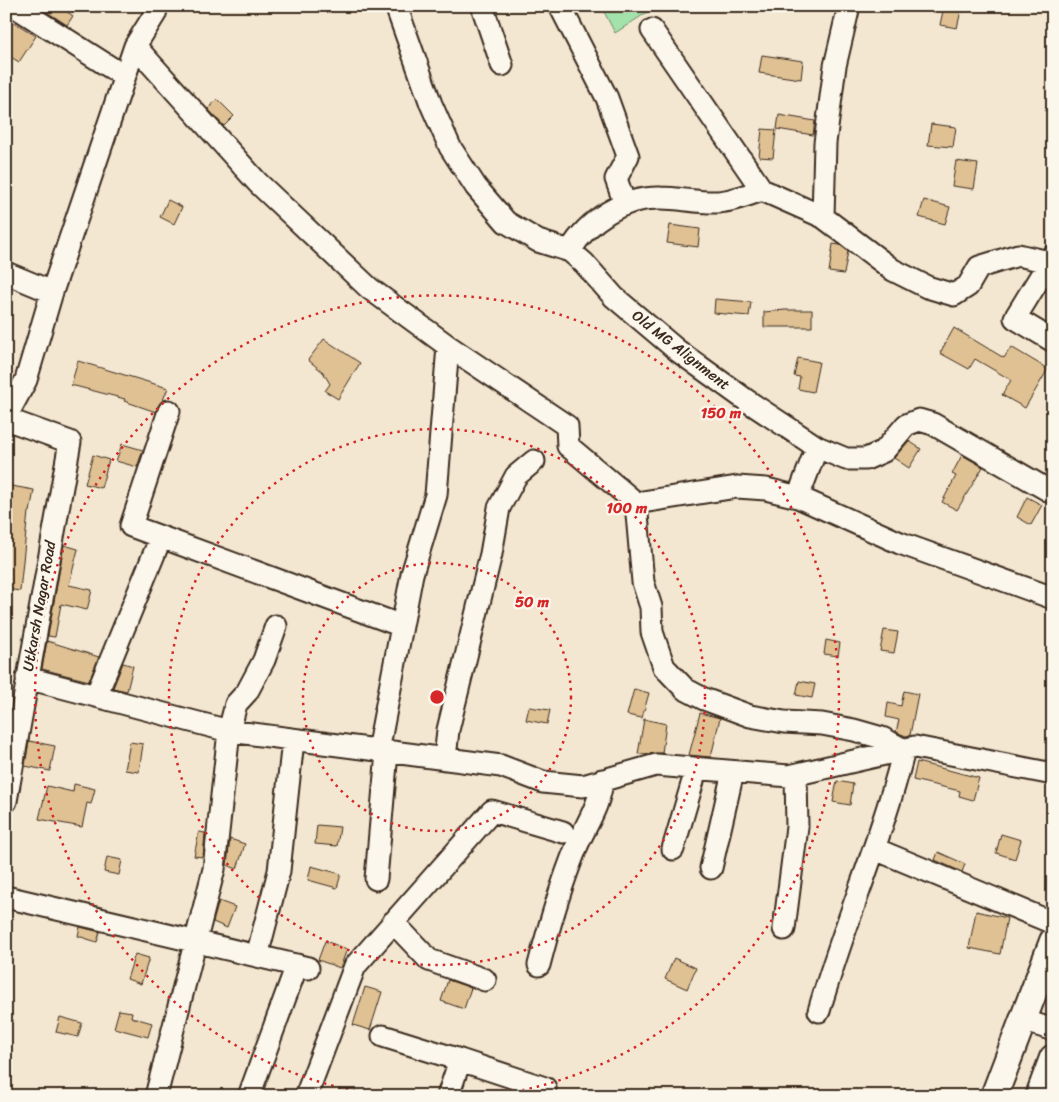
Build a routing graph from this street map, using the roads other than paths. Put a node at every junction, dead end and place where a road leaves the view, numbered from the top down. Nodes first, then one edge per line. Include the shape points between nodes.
1 (14, 6) edge
2 (157, 6) edge
3 (396, 6) edge
4 (482, 6) edge
5 (560, 6) edge
6 (849, 6) edge
7 (652, 30) dead end
8 (135, 46) junction
9 (502, 65) dead end
10 (124, 76) junction
11 (762, 190) junction
12 (625, 204) junction
13 (823, 217) junction
14 (570, 252) junction
15 (1051, 259) edge
16 (6, 273) edge
17 (52, 292) junction
18 (1053, 341) edge
19 (448, 346) junction
20 (169, 411) dead end
21 (6, 418) edge
22 (817, 447) junction
23 (534, 461) dead end
24 (1050, 486) edge
25 (798, 497) junction
26 (636, 503) junction
27 (161, 537) junction
28 (1053, 598) edge
29 (276, 626) dead end
30 (402, 626) junction
31 (27, 678) junction
32 (96, 696) junction
33 (229, 731) junction
34 (292, 740) junction
35 (904, 750) junction
36 (383, 752) junction
37 (445, 759) junction
38 (693, 768) junction
39 (733, 772) junction
40 (1053, 774) edge
41 (796, 775) junction
42 (602, 780) junction
43 (6, 801) edge
44 (563, 832) dead end
45 (673, 849) dead end
46 (875, 849) junction
47 (711, 868) dead end
48 (376, 879) dead end
49 (6, 897) edge
50 (393, 922) junction
51 (1053, 923) edge
52 (784, 929) dead end
53 (1053, 941) edge
54 (196, 942) junction
55 (257, 956) junction
56 (539, 966) dead end
57 (485, 980) dead end
58 (819, 1011) dead end
59 (1023, 1020) junction
60 (1053, 1030) edge
61 (384, 1036) dead end
62 (1053, 1058) edge
63 (460, 1060) junction
64 (550, 1093) edge
65 (156, 1096) edge
66 (249, 1096) edge
67 (306, 1096) edge
68 (448, 1096) edge
69 (994, 1096) edge
70 (1039, 1096) edge

1 - 10 street
2 - 8 street
3 - 14 street, Old MG Alignment via 450,147 476,187 495,212 521,232
4 - 9 street
5 - 12 street via 607,98 628,156 616,179
6 - 13 street via 835,66 825,143
7 - 11 street
8 - 10 street
8 - 19 street via 258,183 369,288
10 - 17 street
11 - 12 street via 718,202 660,198
11 - 13 street
12 - 14 street via 594,222 580,235
13 - 15 street via 893,270 926,287 954,295 968,286 978,268 1018,255
14 - 22 street, Old MG Alignment via 614,297 678,351
15 - 18 street via 1015,318
16 - 17 street
17 - 21 street via 26,380
19 - 26 street via 567,426 568,446
19 - 30 street via 436,495 412,574
20 - 27 street via 131,526
21 - 31 street, Utkarsh Nagar Road via 70,442
22 - 24 street, Old MG Alignment via 846,459 866,459 884,451 906,425 919,420 933,424
22 - 25 street
23 - 37 street via 516,476 499,508 448,730
25 - 26 street via 766,489 737,487
25 - 28 street via 900,543
26 - 35 street via 643,582 651,607 652,632 664,667 685,689 750,716 854,730 882,738
27 - 30 street
27 - 32 street
29 - 33 street via 264,660 236,704
30 - 36 street
31 - 32 street
31 - 43 street, Utkarsh Nagar Road
32 - 33 street
33 - 34 street
33 - 54 street via 214,870
34 - 36 street
34 - 55 street via 279,871
35 - 40 street via 915,747
35 - 41 street
35 - 46 street
36 - 37 street
36 - 48 street
37 - 42 street via 501,766 543,782 583,786
38 - 39 street
38 - 42 street via 656,765
38 - 45 street via 693,781
39 - 41 street
39 - 47 street
41 - 52 street via 797,827
42 - 56 street via 601,796 577,847 548,928
44 - 50 street via 492,811
46 - 51 street
46 - 58 street via 833,961
49 - 54 street
50 - 57 street via 430,960
50 - 67 street via 355,966
53 - 59 main road
54 - 55 street
54 - 65 street
55 - 66 street via 302,966
59 - 60 street
59 - 69 main road
61 - 63 street
62 - 70 main road
63 - 64 street
63 - 68 street

